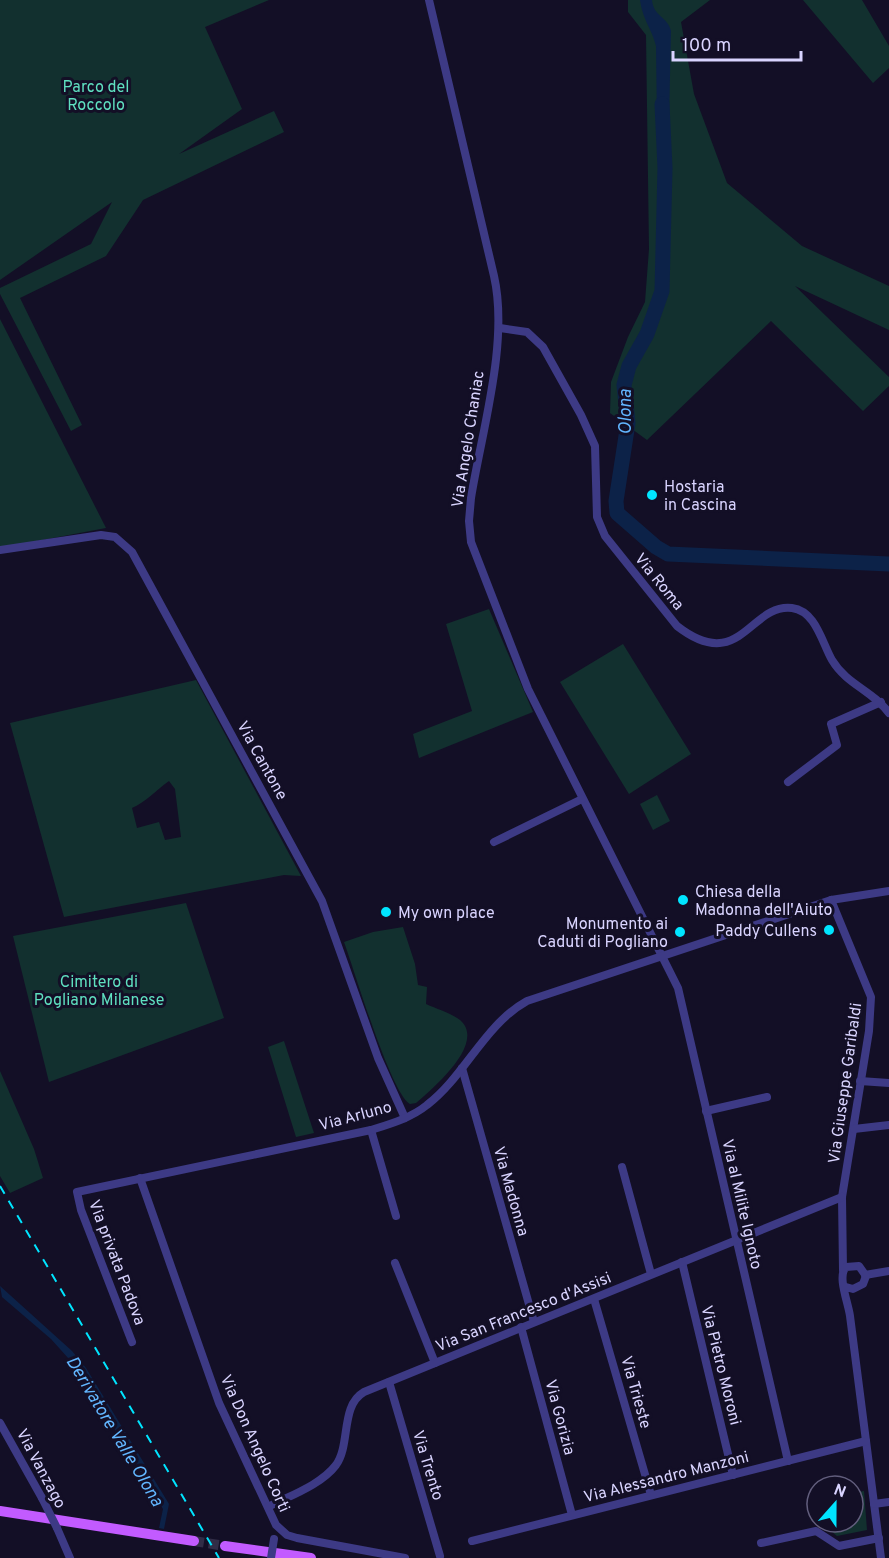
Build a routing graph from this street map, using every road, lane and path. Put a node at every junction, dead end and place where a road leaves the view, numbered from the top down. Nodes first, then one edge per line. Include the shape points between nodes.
1 (429, 0) edge
2 (500, 328) junction
3 (0, 550) edge
4 (881, 702) junction
5 (889, 712) edge
6 (788, 782) dead end
7 (582, 800) junction
8 (495, 842) dead end
9 (889, 891) edge
10 (831, 900) junction
11 (663, 956) junction
12 (462, 1068) junction
13 (860, 1081) junction
14 (889, 1083) edge
15 (767, 1097) dead end
16 (706, 1112) junction
17 (405, 1118) junction
18 (889, 1125) edge
19 (854, 1129) junction
20 (371, 1130) junction
21 (622, 1167) dead end
22 (140, 1178) junction
23 (76, 1192) joint
24 (842, 1197) junction
25 (396, 1216) dead end
26 (735, 1239) junction
27 (843, 1242) junction
28 (682, 1262) junction
29 (395, 1263) dead end
30 (858, 1266) junction
31 (843, 1270) junction
32 (889, 1270) edge
33 (651, 1274) junction
34 (868, 1275) junction
35 (846, 1287) junction
36 (855, 1289) junction
37 (594, 1299) junction
38 (850, 1316) junction
39 (534, 1322) junction
40 (521, 1328) junction
41 (132, 1342) dead end
42 (435, 1363) junction
43 (388, 1382) junction
44 (0, 1423) edge
45 (866, 1441) junction
46 (788, 1461) junction
47 (733, 1475) junction
48 (651, 1494) junction
49 (889, 1502) edge
50 (874, 1504) junction
51 (268, 1507) junction
52 (0, 1511) edge
53 (573, 1515) junction
54 (280, 1530) junction
55 (879, 1538) junction
56 (194, 1541) tunnel mouth
57 (472, 1541) dead end
58 (761, 1543) dead end
59 (225, 1546) tunnel mouth
60 (440, 1556) dead end
61 (70, 1558) edge
62 (271, 1558) edge
63 (311, 1558) edge
64 (405, 1558) edge
65 (881, 1558) edge

1 - 2 street, Via Angelo Chaniac via 494,276
2 - 4 street, Via Roma via 527,332 543,347 595,446 597,517 605,536 677,626 705,642 721,642 737,638 770,615 792,608 813,623 841,672
2 - 7 street, Via Angelo Chaniac via 471,498 471,542 528,689
3 - 17 street, Via Cantone via 101,535 115,537 132,552 322,901 378,1058
4 - 5 street, Via Roma
4 - 6 street via 831,724 837,745
7 - 8 street
7 - 11 street, Via Angelo Chaniac
9 - 10 street, Via Arluno
10 - 11 street, Via Arluno
10 - 13 street, Via Giuseppe Garibaldi via 871,997
11 - 12 street, Via Arluno via 518,1006
11 - 16 street, Via al Milite Ignoto via 678,988
12 - 17 street, Via Arluno via 427,1105
12 - 39 street, Via Madonna
13 - 14 street
13 - 19 street, Via Giuseppe Garibaldi
15 - 16 street
16 - 26 street, Via al Milite Ignoto
17 - 20 street, Via Arluno
18 - 19 street
19 - 24 street, Via Giuseppe Garibaldi
20 - 22 street, Via Arluno
20 - 25 street
21 - 33 street
22 - 23 street, Via Arluno
22 - 51 street, Via Don Angelo Corti via 219,1403
23 - 41 street, Via privata Padova
24 - 26 street, Via San Francesco d'Assisi
24 - 27 street, Via Giuseppe Garibaldi
26 - 28 street, Via San Francesco d'Assisi
26 - 46 street, Via al Milite Ignoto
27 - 30 street, Via Giuseppe Garibaldi via 850,1259
27 - 31 street, Via Giuseppe Garibaldi
28 - 33 street, Via San Francesco d'Assisi
28 - 47 street, Via Pietro Moroni
29 - 42 street
30 - 31 street
30 - 34 street
31 - 35 street, Via Giuseppe Garibaldi via 841,1280
32 - 34 street
33 - 37 street, Via San Francesco d'Assisi
34 - 36 street
35 - 36 street
35 - 38 street, Via Giuseppe Garibaldi
36 - 38 street, Via Giuseppe Garibaldi
37 - 39 street, Via San Francesco d'Assisi
37 - 48 street, Via Trieste
38 - 45 street, Via Giuseppe Garibaldi
39 - 40 street, Via San Francesco d'Assisi
40 - 42 street, Via San Francesco d'Assisi
40 - 53 street, Via Gorizia
42 - 43 street, Via San Francesco d'Assisi
43 - 51 street, Via San Francesco d'Assisi via 354,1401 342,1451 332,1469
43 - 60 street, Via Trento
44 - 61 street, Via Vanzago, bridge
45 - 46 street, Via Alessandro Manzoni
45 - 50 street, Via Giuseppe Garibaldi
46 - 47 street, Via Alessandro Manzoni
47 - 48 street, Via Alessandro Manzoni
48 - 53 street, Via Alessandro Manzoni
49 - 50 street
50 - 55 street, Via Giuseppe Garibaldi
51 - 54 street, Via Don Angelo Corti
52 - 56 main road
53 - 57 street, Via Alessandro Manzoni
54 - 62 street, bridge
54 - 64 street, Via Don Angelo Corti via 297,1538
55 - 58 street via 839,1545 816,1531
55 - 65 street, Via Giuseppe Garibaldi
59 - 63 main road

